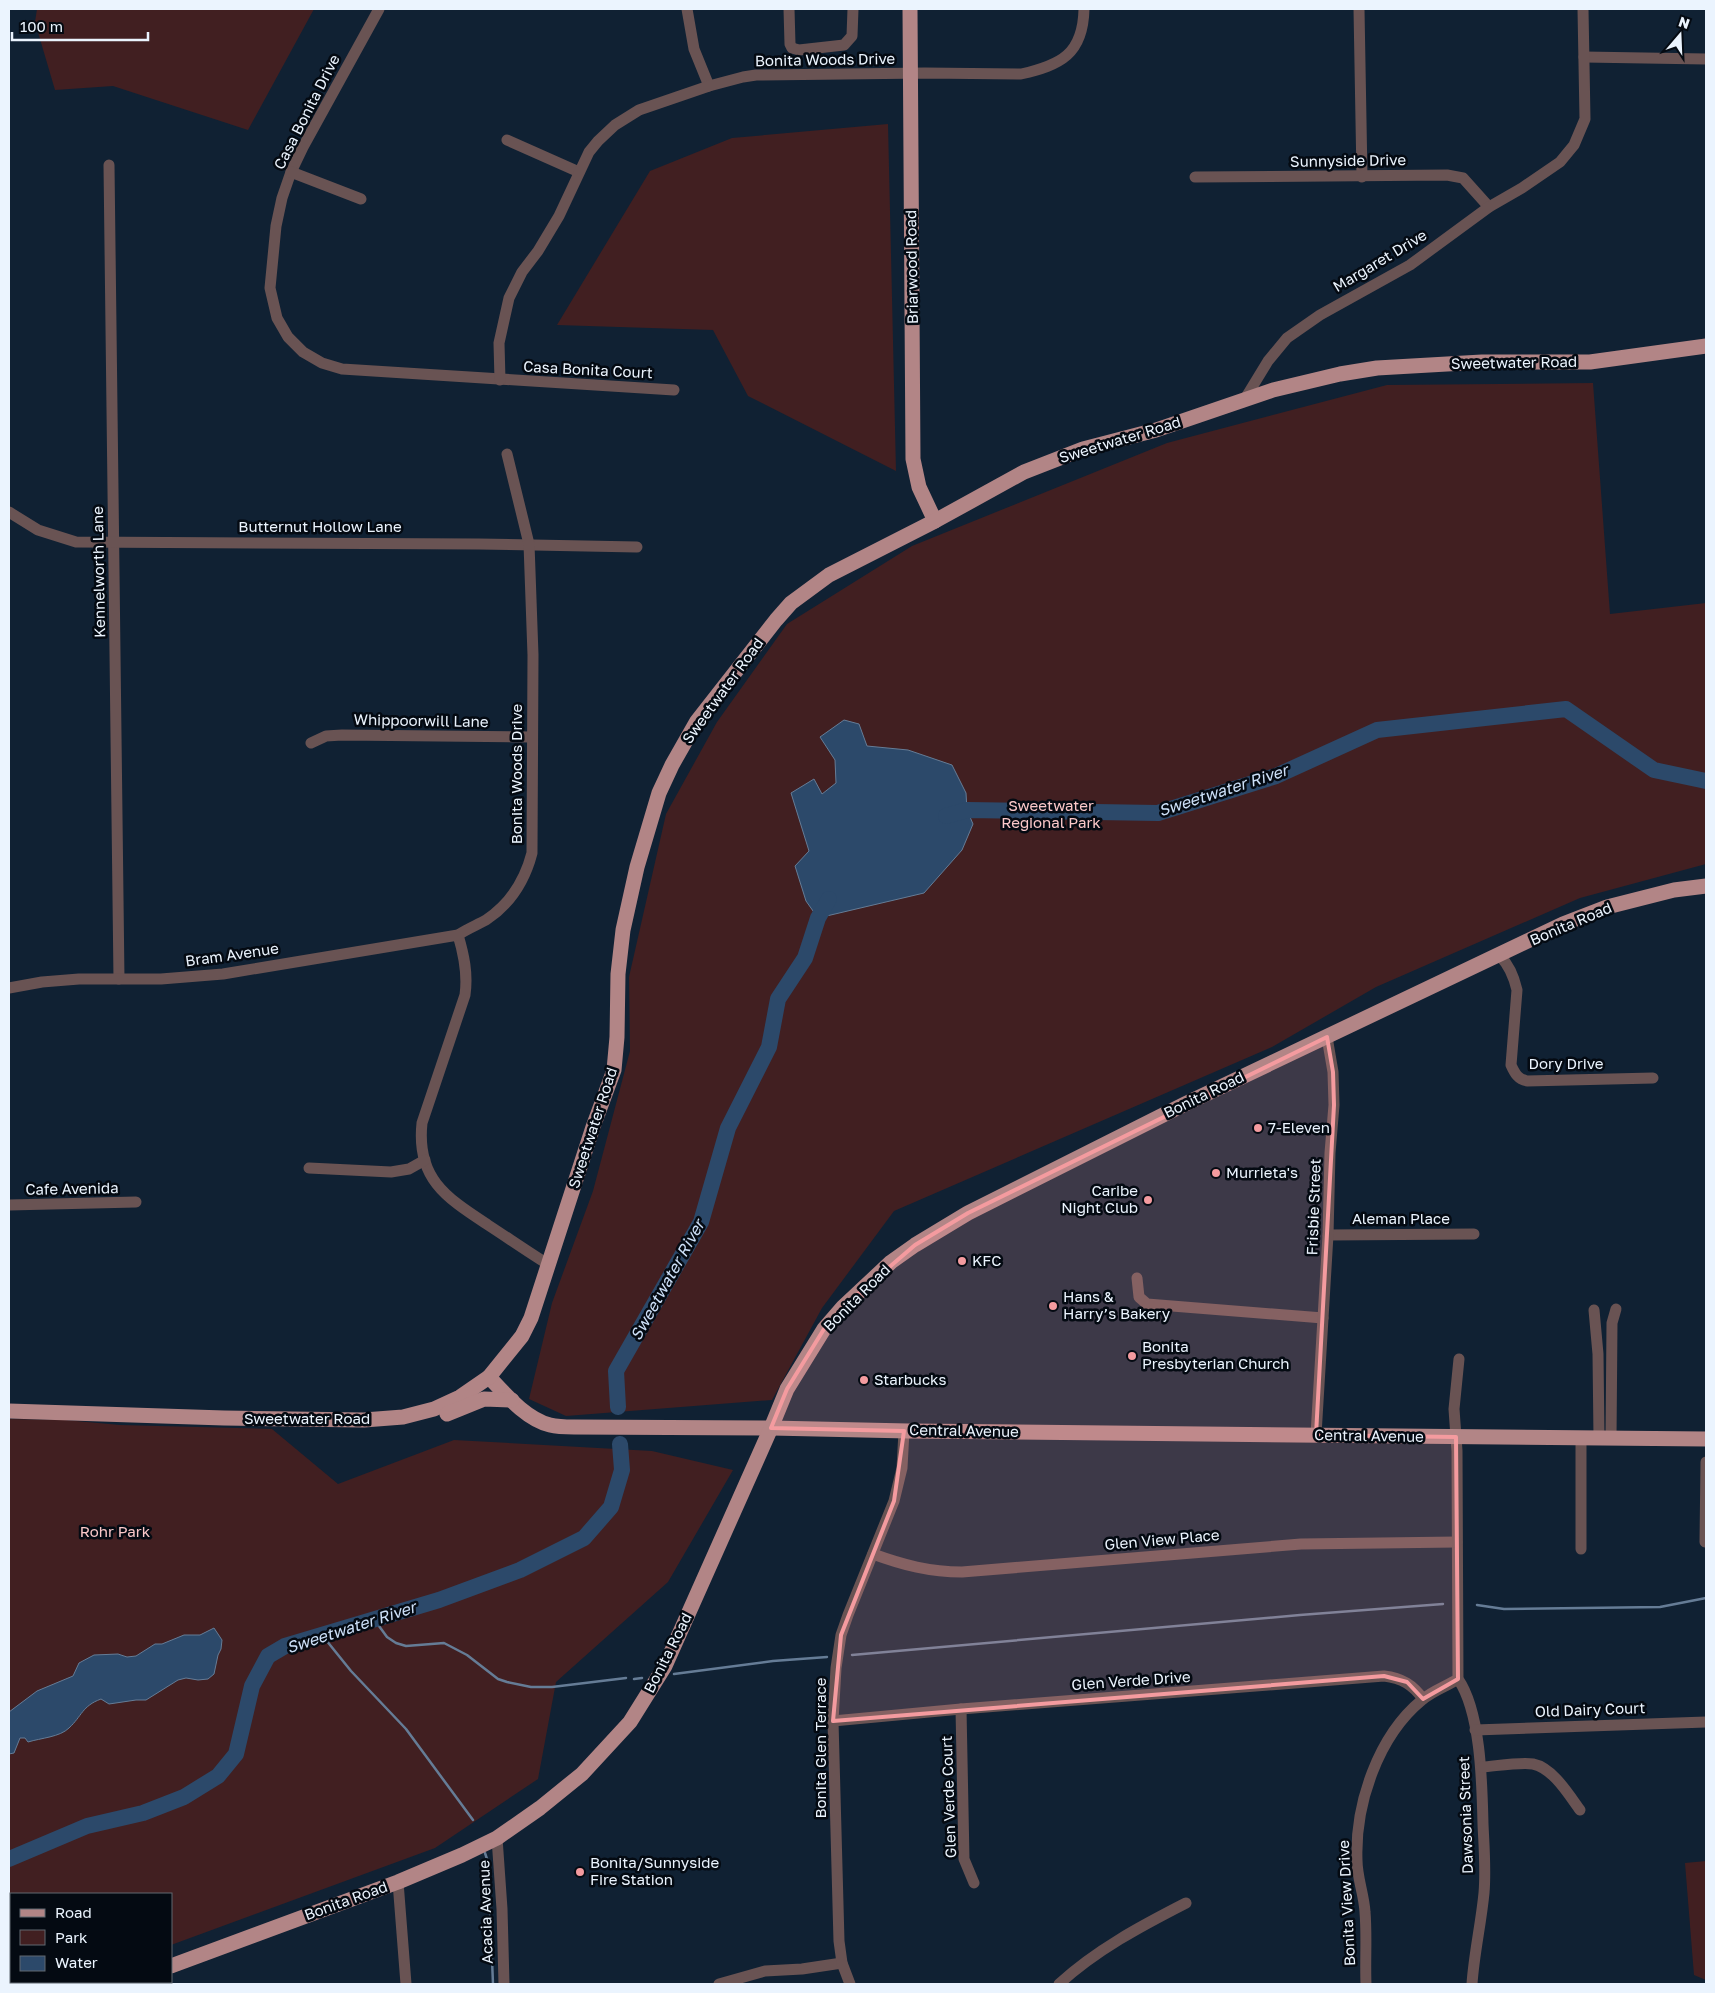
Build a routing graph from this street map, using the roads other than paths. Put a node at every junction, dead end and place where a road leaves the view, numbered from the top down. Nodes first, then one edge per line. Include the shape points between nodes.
1 (379, 9) edge
2 (687, 9) edge
3 (789, 9) edge
4 (853, 9) edge
5 (910, 9) edge
6 (1084, 9) edge
7 (1358, 9) edge
8 (1583, 9) edge
9 (1584, 57) junction
10 (1706, 59) edge
11 (910, 73) junction
12 (709, 86) junction
13 (507, 140) dead end
14 (109, 166) dead end
15 (291, 172) junction
16 (579, 172) junction
17 (1195, 177) dead end
18 (1362, 177) junction
19 (361, 199) dead end
20 (1489, 207) junction
21 (1706, 346) edge
22 (500, 380) junction
23 (674, 390) dead end
24 (1243, 402) junction
25 (507, 454) dead end
26 (9, 512) edge
27 (935, 521) junction
28 (114, 542) junction
29 (529, 544) junction
30 (637, 547) dead end
31 (532, 737) junction
32 (311, 743) dead end
33 (1706, 886) edge
34 (458, 935) junction
35 (1500, 956) junction
36 (120, 979) junction
37 (9, 988) edge
38 (1327, 1037) junction
39 (1653, 1078) dead end
40 (425, 1160) junction
41 (309, 1168) dead end
42 (136, 1202) dead end
43 (9, 1205) edge
44 (1328, 1234) junction
45 (1474, 1234) dead end
46 (549, 1265) junction
47 (1137, 1278) dead end
48 (1616, 1309) dead end
49 (1594, 1310) dead end
50 (1323, 1318) junction
51 (1459, 1359) dead end
52 (489, 1377) junction
53 (512, 1400) junction
54 (9, 1411) edge
55 (364, 1420) junction
56 (771, 1428) junction
57 (904, 1431) junction
58 (1316, 1435) junction
59 (1456, 1438) junction
60 (1581, 1438) junction
61 (1605, 1438) junction
62 (1706, 1439) edge
63 (1706, 1462) edge
64 (1457, 1542) junction
65 (1705, 1542) dead end
66 (1580, 1549) dead end
67 (874, 1554) junction
68 (1458, 1679) junction
69 (1423, 1699) junction
70 (961, 1709) junction
71 (833, 1721) junction
72 (1706, 1722) edge
73 (1475, 1730) junction
74 (1482, 1767) junction
75 (1580, 1810) dead end
76 (497, 1838) junction
77 (398, 1882) junction
78 (974, 1883) dead end
79 (1186, 1902) dead end
80 (842, 1963) junction
81 (172, 1966) edge
82 (406, 1984) edge
83 (504, 1984) edge
84 (719, 1984) edge
85 (850, 1984) edge
86 (1059, 1984) edge
87 (1366, 1984) edge
88 (1472, 1984) edge

1 - 15 street, Casa Bonita Drive
2 - 12 street via 694,49
3 - 4 street via 790,44 798,50 840,46 848,42 853,32
5 - 11 main road, Briarwood Road
6 - 11 street, Bonita Woods Drive via 1082,30 1075,46 1050,67 1021,74
7 - 18 street
8 - 9 street
9 - 10 street
9 - 20 street, Margaret Drive via 1584,119 1574,146 1560,162
11 - 12 street, Bonita Woods Drive via 756,75
11 - 27 main road, Briarwood Road via 913,459 919,487
12 - 16 street, Bonita Woods Drive via 639,110 615,125 589,152
13 - 16 street
14 - 28 street, Kennelworth Lane
15 - 19 street
15 - 22 street, Casa Bonita Drive via 276,226 270,288 277,318 295,345 322,363 342,369
16 - 22 street, Bonita Woods Drive via 559,216 509,298 499,343
17 - 18 street, Sunnyside Drive
18 - 20 street, Sunnyside Drive via 1431,174 1463,178
20 - 24 street, Margaret Drive via 1410,265 1320,315 1287,338 1268,361
21 - 24 main road, Sweetwater Road via 1590,362 1482,362 1378,368 1273,390
22 - 23 street, Casa Bonita Court
24 - 27 main road, Sweetwater Road via 1083,449 1024,472
25 - 29 street, Bonita Woods Drive
26 - 28 street, Butternut Hollow Lane via 38,530 76,542
27 - 46 main road, Sweetwater Road via 829,575 791,603 697,721 672,765 659,793 637,867 623,930 614,1070
28 - 29 street, Butternut Hollow Lane
28 - 36 street, Kennelworth Lane
29 - 30 street, Butternut Hollow Lane
29 - 31 street, Bonita Woods Drive
31 - 32 street, Whippoorwill Lane via 342,735 326,736
31 - 34 street, Bonita Woods Drive via 532,846 527,870 513,895 498,910
33 - 35 main road, Bonita Road via 1674,890 1607,907 1563,924
34 - 36 street, Bram Avenue via 224,974
34 - 40 street via 467,981 465,995 422,1123 421,1142
35 - 38 main road, Bonita Road
35 - 39 street, Dory Drive via 1506,962 1517,990 1511,1065 1522,1080
36 - 37 street, Bram Avenue via 42,982
38 - 44 street, Frisbie Street via 1334,1072
38 - 56 main road, Bonita Road via 976,1208 915,1245 891,1262 824,1329 787,1389
40 - 41 street via 410,1168 391,1172
40 - 46 street via 433,1179 453,1202
42 - 43 street, Cafe Avenida
44 - 45 street, Aleman Place
44 - 50 street, Frisbie Street
46 - 52 main road, Sweetwater Road via 522,1336
47 - 50 street via 1139,1297 1147,1304
48 - 61 street via 1612,1323
49 - 61 street
50 - 58 street, Frisbie Street
51 - 59 street via 1454,1409
52 - 53 main road, Central Avenue
52 - 55 main road, Sweetwater Road via 460,1397 434,1409 403,1418
53 - 55 main road via 476,1401 416,1425 375,1427
53 - 56 main road, Central Avenue via 532,1417 550,1425 634,1429
54 - 55 main road, Sweetwater Road
56 - 57 main road, Central Avenue
56 - 76 main road, Bonita Road via 665,1666 630,1722 582,1774
57 - 58 main road, Central Avenue
57 - 67 street, Bonita Glen Terrace via 902,1468 896,1493
58 - 59 main road, Central Avenue
59 - 60 main road, Central Avenue
59 - 64 street, Dawsonia Street
60 - 61 main road, Central Avenue
60 - 66 street
61 - 62 main road, Central Avenue
63 - 65 street
64 - 67 street, Glen View Place via 1301,1544 962,1572 920,1569
64 - 68 street, Dawsonia Street
67 - 71 street, Bonita Glen Terrace via 841,1635
68 - 69 street, Bonita View Drive
68 - 73 street, Dawsonia Street via 1464,1687
69 - 70 street, Glen Verde Drive via 1407,1682 1384,1676
69 - 87 street, Bonita View Drive via 1401,1723 1384,1749 1370,1778 1361,1809 1357,1861 1365,1913
70 - 71 street, Glen Verde Drive
70 - 78 street, Glen Verde Court via 964,1859
71 - 80 street, Bonita Glen Terrace
72 - 73 street, Old Dairy Court
73 - 74 street, Dawsonia Street
74 - 75 street via 1532,1764 1542,1767
74 - 88 street, Dawsonia Street via 1484,1893
76 - 77 main road, Bonita Road
76 - 83 street, Acacia Avenue
77 - 81 main road, Bonita Road
77 - 82 street
79 - 86 street via 1111,1944
80 - 84 street via 765,1972
80 - 85 street, Bonita Glen Terrace

